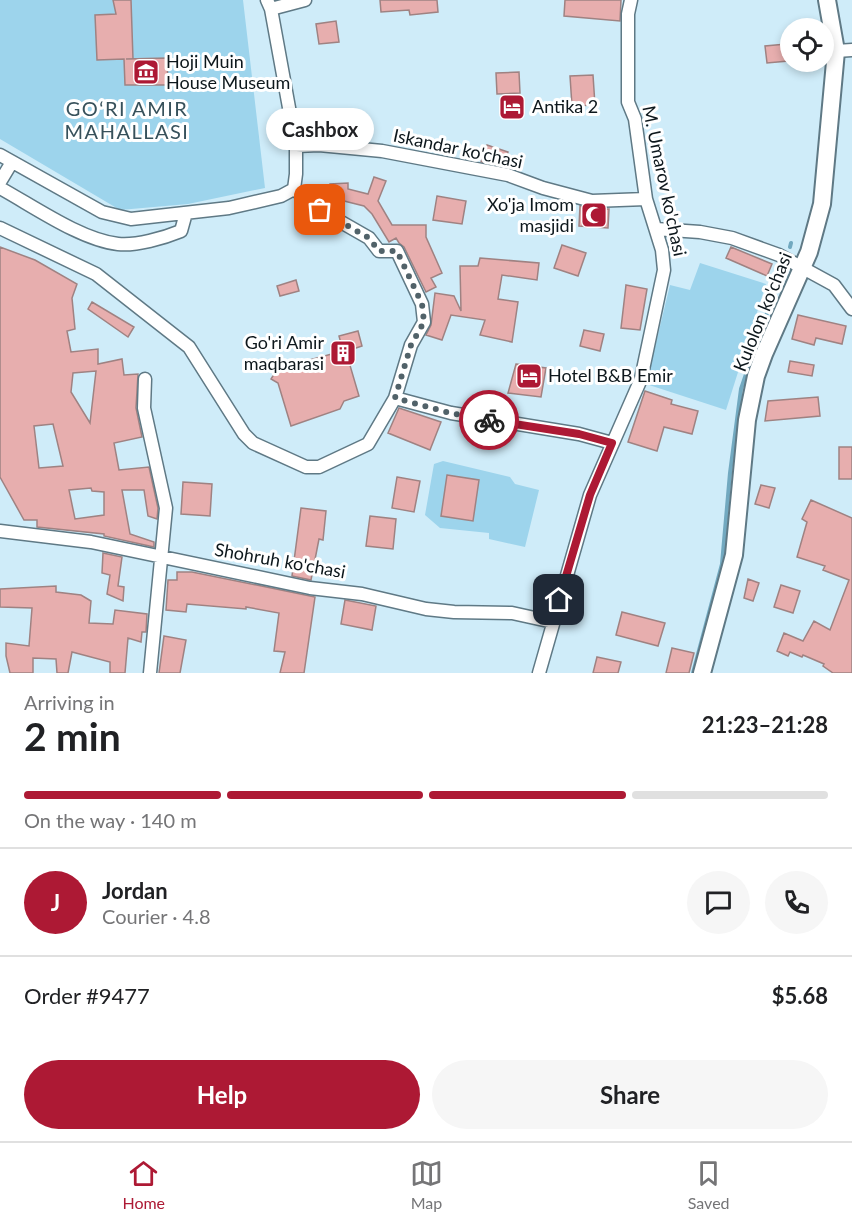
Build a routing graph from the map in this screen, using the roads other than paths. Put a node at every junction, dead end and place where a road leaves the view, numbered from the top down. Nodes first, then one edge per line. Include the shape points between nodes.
1 (304, 0) edge
2 (631, 0) edge
3 (827, 0) edge
4 (269, 3) edge
5 (844, 51) edge
6 (296, 146) junction
7 (0, 155) edge
8 (12, 162) junction
9 (0, 182) edge
10 (0, 188) edge
11 (294, 189) junction
12 (646, 199) junction
13 (186, 213) junction
14 (0, 228) edge
15 (656, 229) junction
16 (803, 266) junction
17 (852, 309) edge
18 (145, 379) dead end
19 (395, 398) junction
20 (612, 443) junction
21 (0, 531) edge
22 (161, 557) junction
23 (553, 622) junction
24 (150, 673) edge
25 (538, 673) edge
26 (702, 673) edge

1 - 4 street
2 - 12 street, M. Umarov ko'chasi via 628,102
3 - 5 main road, Kulolon ko'chasi
4 - 6 street
5 - 16 main road, Kulolon ko'chasi via 825,189
6 - 11 street
6 - 12 street, Iskandar ko'chasi via 322,145 404,156 508,175 592,201
7 - 8 street
8 - 9 street
8 - 13 street via 110,216 142,219
10 - 13 street via 87,236 120,245 165,238 181,231
11 - 13 street via 241,206
11 - 19 street via 320,210 369,238 379,251 397,251 422,304 424,322 411,345
12 - 15 street, M. Umarov ko'chasi
14 - 19 street via 96,274 189,347 253,443 306,466 319,467 368,444
15 - 16 street via 732,238
15 - 20 street, M. Umarov ko'chasi via 664,270 641,379
16 - 17 street via 834,285
16 - 26 main road, Kulolon ko'chasi via 771,334 751,398 734,555
18 - 22 street via 144,408 166,508
19 - 20 street via 450,413
20 - 23 street, M. Umarov ko'chasi via 590,495
21 - 22 street, Shohruh ko'chasi via 91,542
22 - 23 street, Shohruh ko'chasi via 426,609 512,613
22 - 24 street
23 - 25 street, M. Umarov ko'chasi

